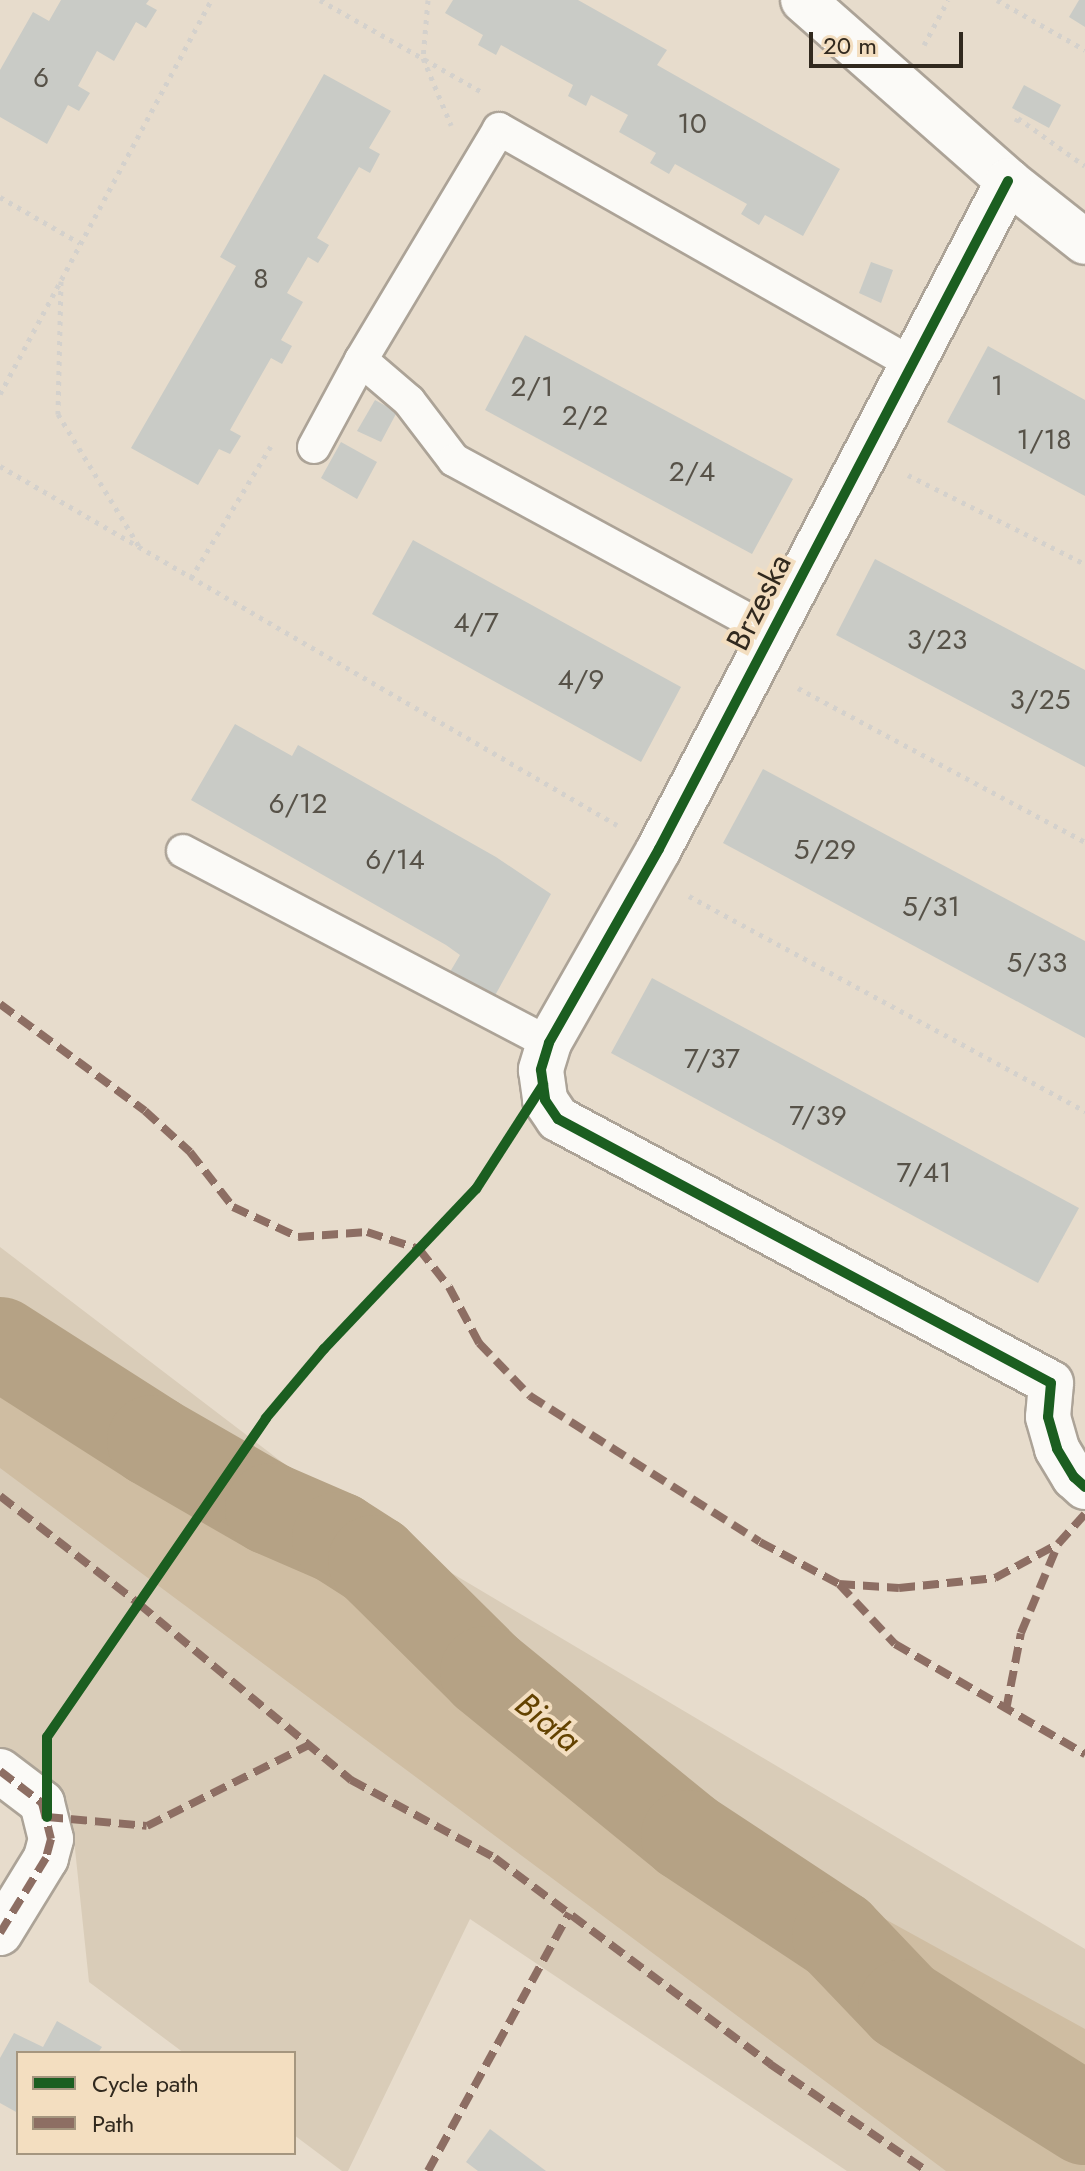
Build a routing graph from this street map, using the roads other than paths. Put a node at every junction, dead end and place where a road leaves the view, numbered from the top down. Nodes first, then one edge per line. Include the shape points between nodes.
1 (803, 0) edge
2 (1008, 181) junction
3 (1085, 242) edge
4 (361, 360) junction
5 (911, 363) junction
6 (314, 447) road end
7 (764, 649) junction
8 (183, 851) dead end
9 (549, 1043) junction
10 (1085, 1487) edge
11 (0, 1771) edge
12 (0, 1933) edge

1 - 2 street
2 - 3 street
2 - 5 street, Brzeska
4 - 5 lane via 499,129
4 - 6 lane
4 - 7 lane via 409,401 454,460
5 - 7 street, Brzeska
7 - 9 street, Brzeska via 653,861
8 - 9 lane
9 - 10 street via 541,1070 545,1100 558,1119 1051,1383 1048,1417 1057,1449
11 - 12 street via 42,1803 51,1839 46,1858

